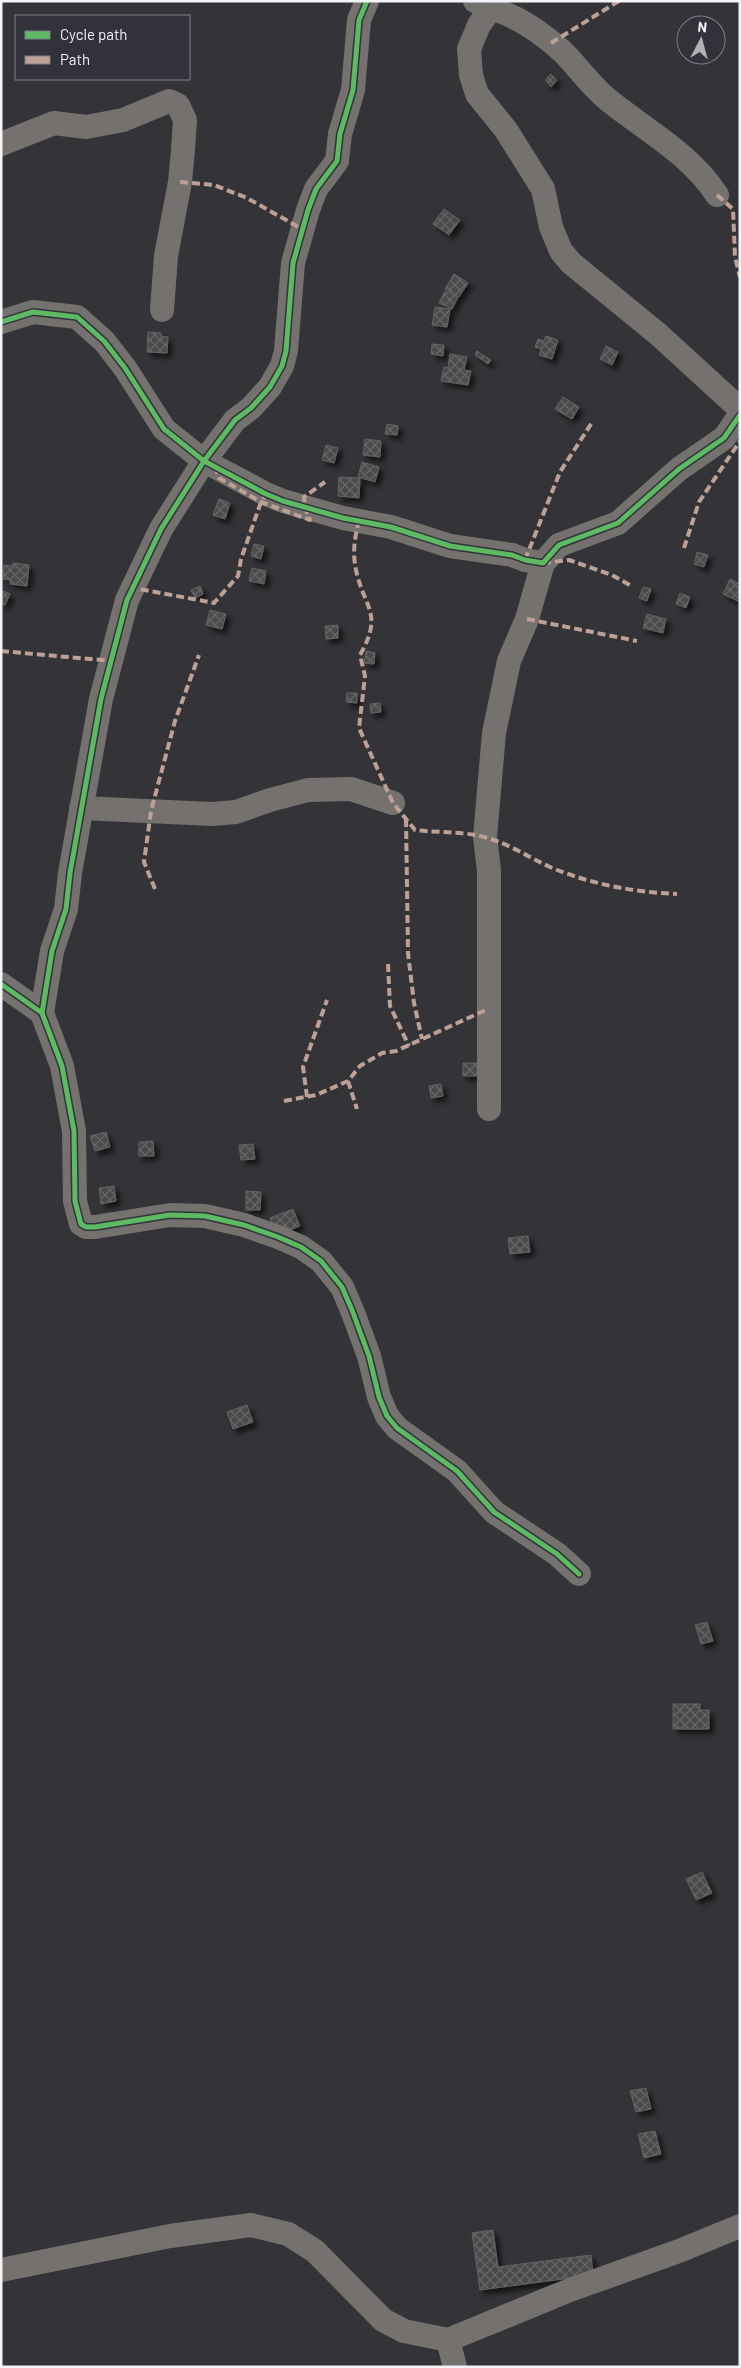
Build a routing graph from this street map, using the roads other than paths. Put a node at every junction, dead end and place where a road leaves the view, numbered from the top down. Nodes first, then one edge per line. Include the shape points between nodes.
1 (367, 1) edge
2 (483, 5) edge
3 (1, 144) edge
4 (717, 195) dead end
5 (162, 310) dead end
6 (1, 322) edge
7 (740, 408) edge
8 (740, 415) edge
9 (204, 461) junction
10 (543, 563) junction
11 (393, 803) dead end
12 (81, 808) junction
13 (1, 984) edge
14 (42, 1013) junction
15 (489, 1109) dead end
16 (580, 1574) dead end
17 (740, 2226) edge
18 (1, 2270) edge
19 (448, 2340) junction
20 (455, 2367) edge

1 - 9 street via 359,20 353,90 340,134 337,161 316,189 293,263 282,366 270,387 235,420
2 - 4 street via 511,14 561,51 610,102 692,164
2 - 7 street via 469,49 471,75 477,94 506,130 543,188 548,215 561,251
3 - 5 street via 54,123 86,127 123,120 169,101 178,105 185,120 183,150 166,256
6 - 9 street via 33,312 77,317 104,341 125,368 164,430
8 - 10 street via 724,438 679,469 618,523 560,545
9 - 10 street via 283,502 450,546
9 - 12 street via 161,529 127,600 101,699
10 - 15 street via 527,619 509,661 494,733 485,837
11 - 12 street via 352,789 308,790 236,812 212,814
12 - 14 street via 66,909 52,951
13 - 14 street
14 - 16 street via 62,1066 74,1131 75,1200 81,1224 95,1227 170,1215 205,1216 244,1225 300,1247 321,1261 342,1287 369,1356 379,1397 396,1428 457,1471 494,1512 557,1554
17 - 19 street
18 - 19 street via 154,2239 251,2225 288,2234 315,2250 383,2320 404,2331
19 - 20 street

